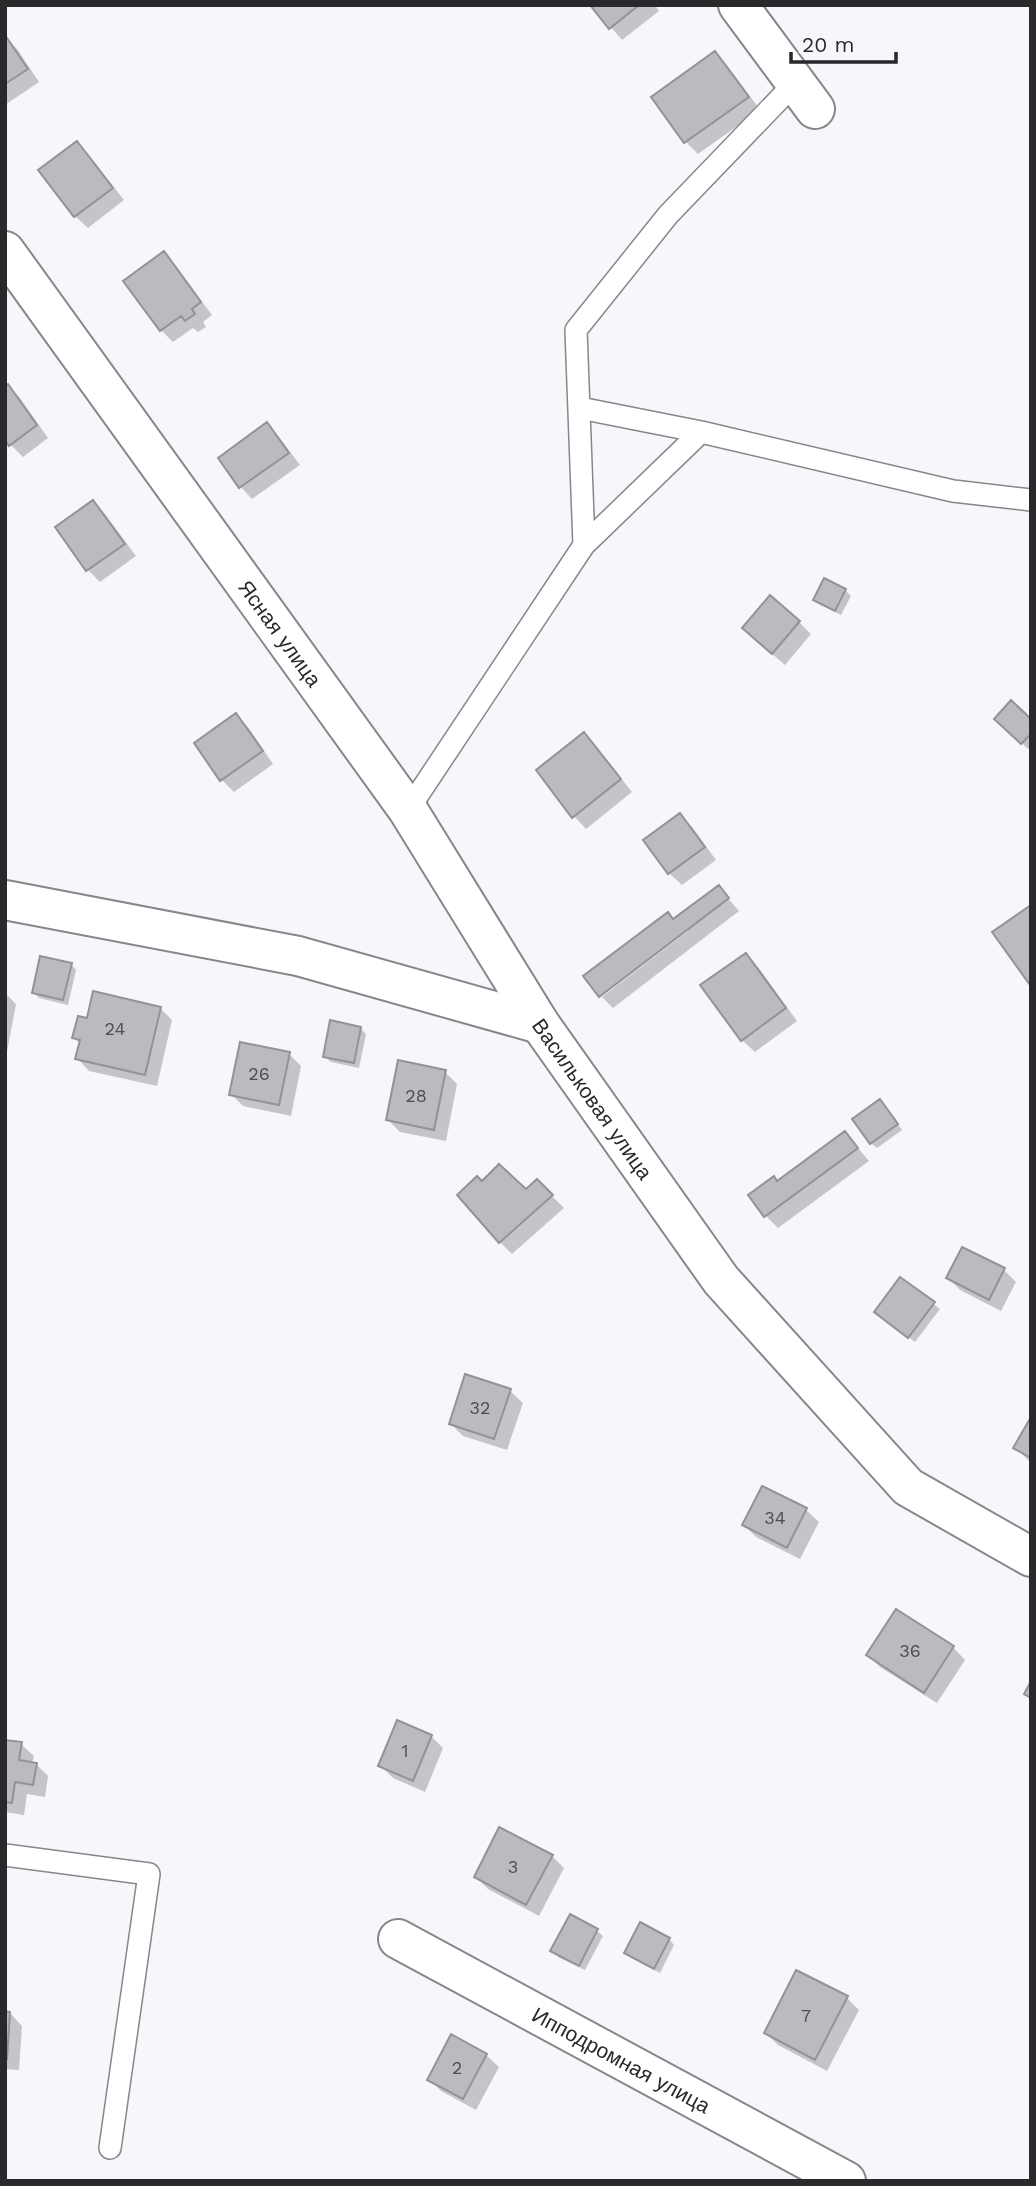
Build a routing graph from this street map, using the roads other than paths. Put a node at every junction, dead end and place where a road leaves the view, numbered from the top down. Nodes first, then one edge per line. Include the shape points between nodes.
1 (738, 5) edge
2 (805, 96) joint
3 (5, 251) edge
4 (580, 408) junction
5 (701, 432) junction
6 (1031, 500) edge
7 (584, 545) junction
8 (408, 810) junction
9 (5, 900) edge
10 (540, 1024) junction
11 (1031, 1557) edge
12 (5, 1855) edge
13 (398, 1939) dead end
14 (110, 2148) dead end
15 (846, 2181) edge

1 - 2 street
2 - 4 lane via 668,215 576,330
3 - 8 street, Ясная улица
4 - 5 lane
4 - 7 lane
5 - 6 lane via 953,491
5 - 7 lane
7 - 8 lane
8 - 10 street, Ясная улица
9 - 10 street, Васильковая улица via 298,956
10 - 11 street, Васильковая улица via 721,1280 908,1487
12 - 14 lane via 149,1874
13 - 15 street, Ипподромная улица

